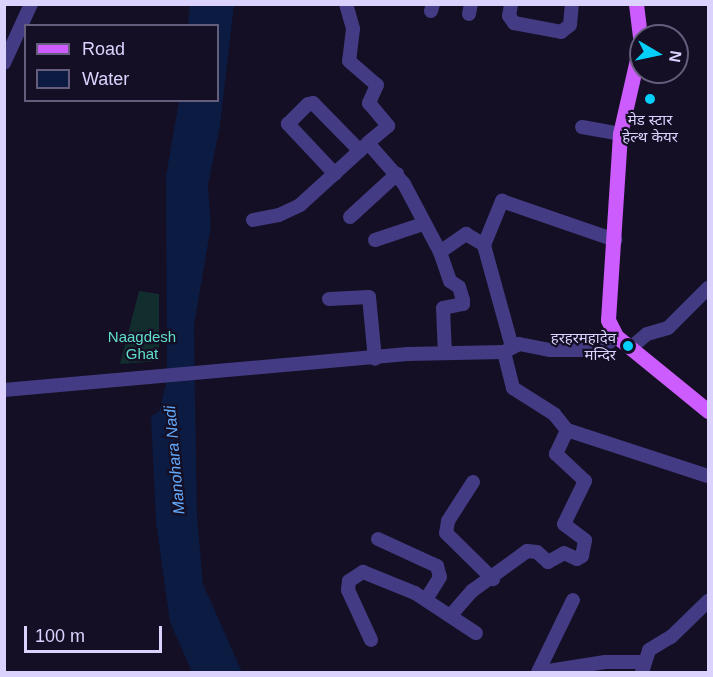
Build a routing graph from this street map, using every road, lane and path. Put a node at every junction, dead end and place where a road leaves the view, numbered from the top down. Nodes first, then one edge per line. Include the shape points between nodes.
1 (32, 4) edge
2 (346, 4) edge
3 (511, 4) edge
4 (572, 4) edge
5 (636, 4) edge
6 (4, 63) edge
7 (582, 126) dead end
8 (620, 134) junction
9 (364, 147) junction
10 (335, 174) junction
11 (397, 174) junction
12 (350, 217) dead end
13 (253, 220) dead end
14 (423, 224) junction
15 (375, 240) dead end
16 (615, 240) junction
17 (484, 245) junction
18 (440, 252) junction
19 (708, 288) edge
20 (329, 299) dead end
21 (616, 336) junction
22 (633, 346) junction
23 (508, 350) junction
24 (445, 354) junction
25 (375, 359) junction
26 (4, 390) edge
27 (708, 411) edge
28 (567, 430) junction
29 (708, 476) edge
30 (473, 482) dead end
31 (378, 539) dead end
32 (493, 579) junction
33 (426, 599) junction
34 (573, 600) dead end
35 (708, 601) edge
36 (451, 615) junction
37 (476, 633) dead end
38 (371, 640) dead end
39 (642, 667) edge
40 (540, 672) edge

1 - 6 street
2 - 9 street via 353,29 349,61 377,85 369,103 388,126
3 - 4 street via 509,15 514,23 561,32 570,25
5 - 8 main road via 640,42
7 - 8 street
8 - 16 main road
9 - 10 street
9 - 10 street via 313,103 308,104 288,124
9 - 11 street
10 - 13 street via 300,205 279,215
11 - 12 street
11 - 14 street
14 - 15 street
14 - 18 street
16 - 17 street via 501,201
16 - 21 main road via 608,320
17 - 18 street via 466,234
17 - 23 street
18 - 24 street via 450,281 459,287 463,300 463,304 443,308
19 - 22 street via 668,328 647,334
20 - 25 street via 369,297
21 - 22 main road
21 - 23 street via 600,350 550,350 519,344
22 - 27 main road
23 - 24 street
23 - 28 street via 513,388 554,414
24 - 25 street
25 - 26 street
28 - 29 street
28 - 32 street via 556,454 585,482 564,524 585,540 585,551 577,559 564,553 548,562 537,552 527,551
30 - 32 street via 448,521 446,532
31 - 33 street via 437,566 440,577
32 - 36 street via 472,591
33 - 36 street
33 - 38 street via 363,572 355,574 348,581 348,590
34 - 40 street
35 - 39 street via 671,637 649,650
36 - 37 street
39 - 40 street via 605,662

